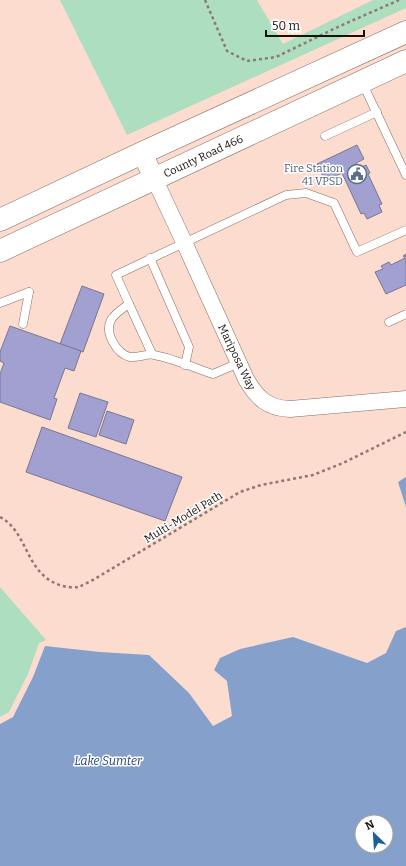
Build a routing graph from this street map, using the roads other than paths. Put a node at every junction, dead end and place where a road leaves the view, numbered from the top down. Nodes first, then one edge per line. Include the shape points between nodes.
1 (406, 32) edge
2 (406, 61) edge
3 (362, 81) junction
4 (377, 112) junction
5 (325, 136) dead end
6 (142, 153) junction
7 (406, 175) edge
8 (154, 178) junction
9 (0, 220) edge
10 (406, 230) edge
11 (184, 242) junction
12 (0, 251) edge
13 (150, 258) junction
14 (0, 303) edge
15 (129, 304) junction
16 (406, 314) edge
17 (389, 322) dead end
18 (23, 324) dead end
19 (152, 354) junction
20 (238, 363) junction
21 (185, 365) junction
22 (406, 399) edge

1 - 6 main road
2 - 3 main road, County Road 466
3 - 4 lane
3 - 8 main road, County Road 466
4 - 5 lane
4 - 7 lane
6 - 8 street
6 - 9 main road
8 - 11 street, Mariposa Way
8 - 12 main road, County Road 466
10 - 11 lane via 357,252 334,203 306,193 286,195
11 - 13 lane
11 - 20 street, Mariposa Way
13 - 15 lane via 116,275
13 - 21 lane via 189,348
14 - 18 lane via 29,292
15 - 19 lane
15 - 19 lane via 118,311 110,321 110,336 118,351 129,356
16 - 17 lane
19 - 21 lane
20 - 21 lane via 213,374
20 - 22 street, Mariposa Way via 258,397 278,408

